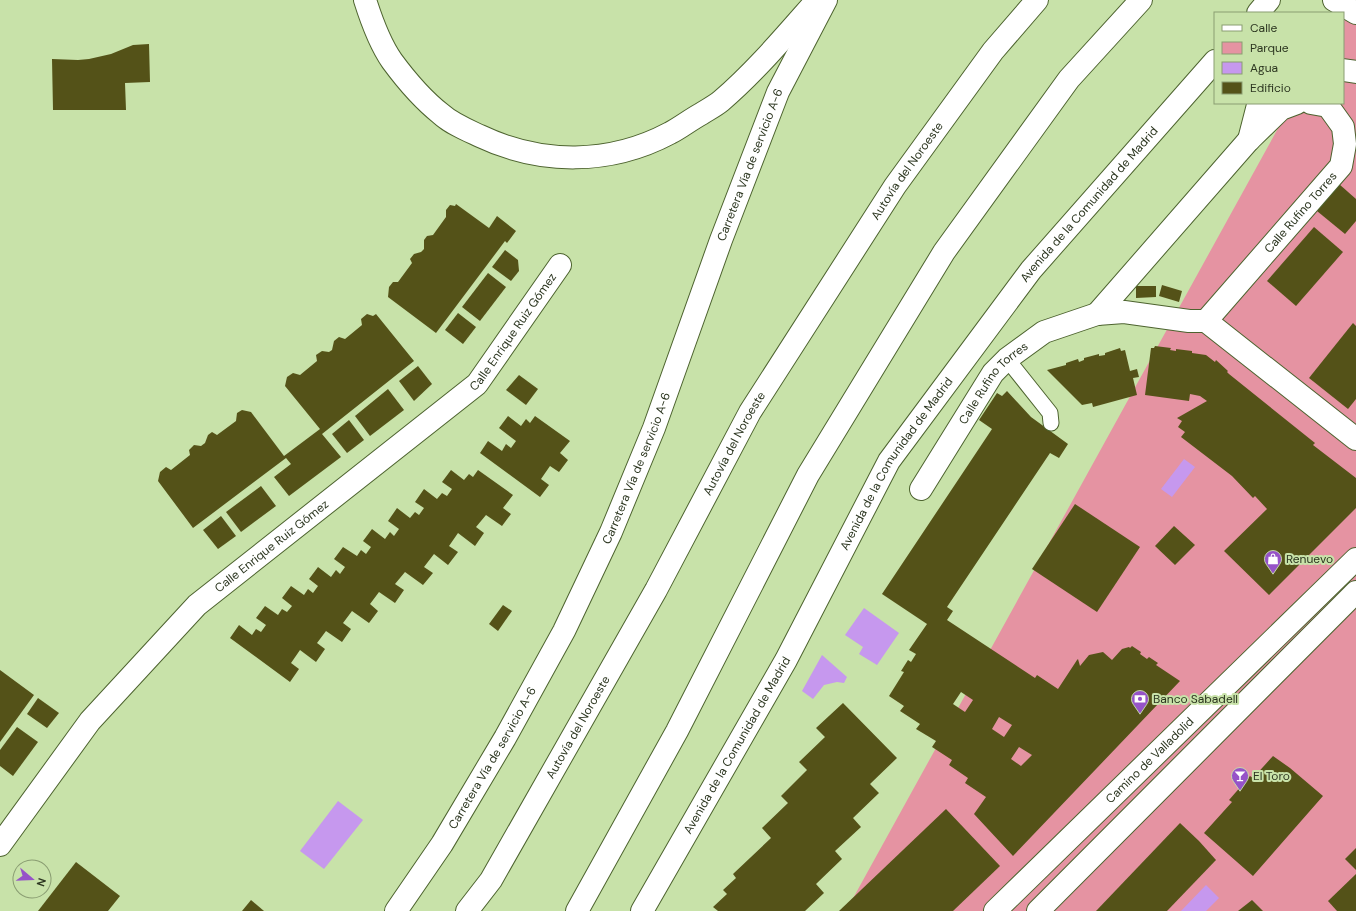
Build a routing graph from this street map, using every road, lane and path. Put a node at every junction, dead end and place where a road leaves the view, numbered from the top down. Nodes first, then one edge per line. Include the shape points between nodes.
1 (365, 0) edge
2 (817, 0) edge
3 (826, 0) edge
4 (1037, 0) edge
5 (1141, 0) edge
6 (1269, 0) edge
7 (1334, 0) edge
8 (1259, 12) edge
9 (1356, 13) edge
10 (1214, 63) edge
11 (1344, 70) edge
12 (1356, 72) edge
13 (1259, 104) edge
14 (1294, 104) edge
15 (1317, 104) edge
16 (1248, 141) junction
17 (560, 265) dead end
18 (1097, 314) junction
19 (1206, 321) junction
20 (1007, 359) junction
21 (1051, 423) dead end
22 (1356, 439) edge
23 (921, 489) dead end
24 (1356, 560) edge
25 (1356, 592) edge
26 (0, 845) edge
27 (396, 911) edge
28 (467, 911) edge
29 (577, 911) edge
30 (642, 911) edge
31 (995, 911) edge
32 (1038, 911) edge

1 - 2 main road via 373,24 391,59 416,91 442,115 488,140 523,152 560,158 580,158 634,148 669,134 720,102 761,64
3 - 27 main road, Carretera Vía de servicio A-6 via 778,92 721,240 654,428 612,532 564,631 505,738 442,844
4 - 28 main road, Autovía del Noroeste via 993,51 895,186 750,412 652,596 491,880
5 - 29 main road via 1069,79 944,252 808,475 677,731
6 - 8 main road
7 - 9 main road
10 - 30 main road, Avenida de la Comunidad de Madrid via 1031,270 889,461 786,660
11 - 12 main road
13 - 16 main road
14 - 16 main road via 1281,109
15 - 19 main road, Calle Rufino Torres via 1328,106 1343,127 1345,144 1341,166
16 - 18 main road
17 - 26 main road, Calle Enrique Ruiz Gómez via 477,384 197,605 90,721
18 - 19 main road, Calle Rufino Torres via 1124,312
18 - 20 main road, Calle Rufino Torres via 1044,332
19 - 22 main road
20 - 21 lane via 1050,413
20 - 23 main road, Calle Rufino Torres via 993,373
24 - 31 main road, Camino de Valladolid
25 - 32 main road

